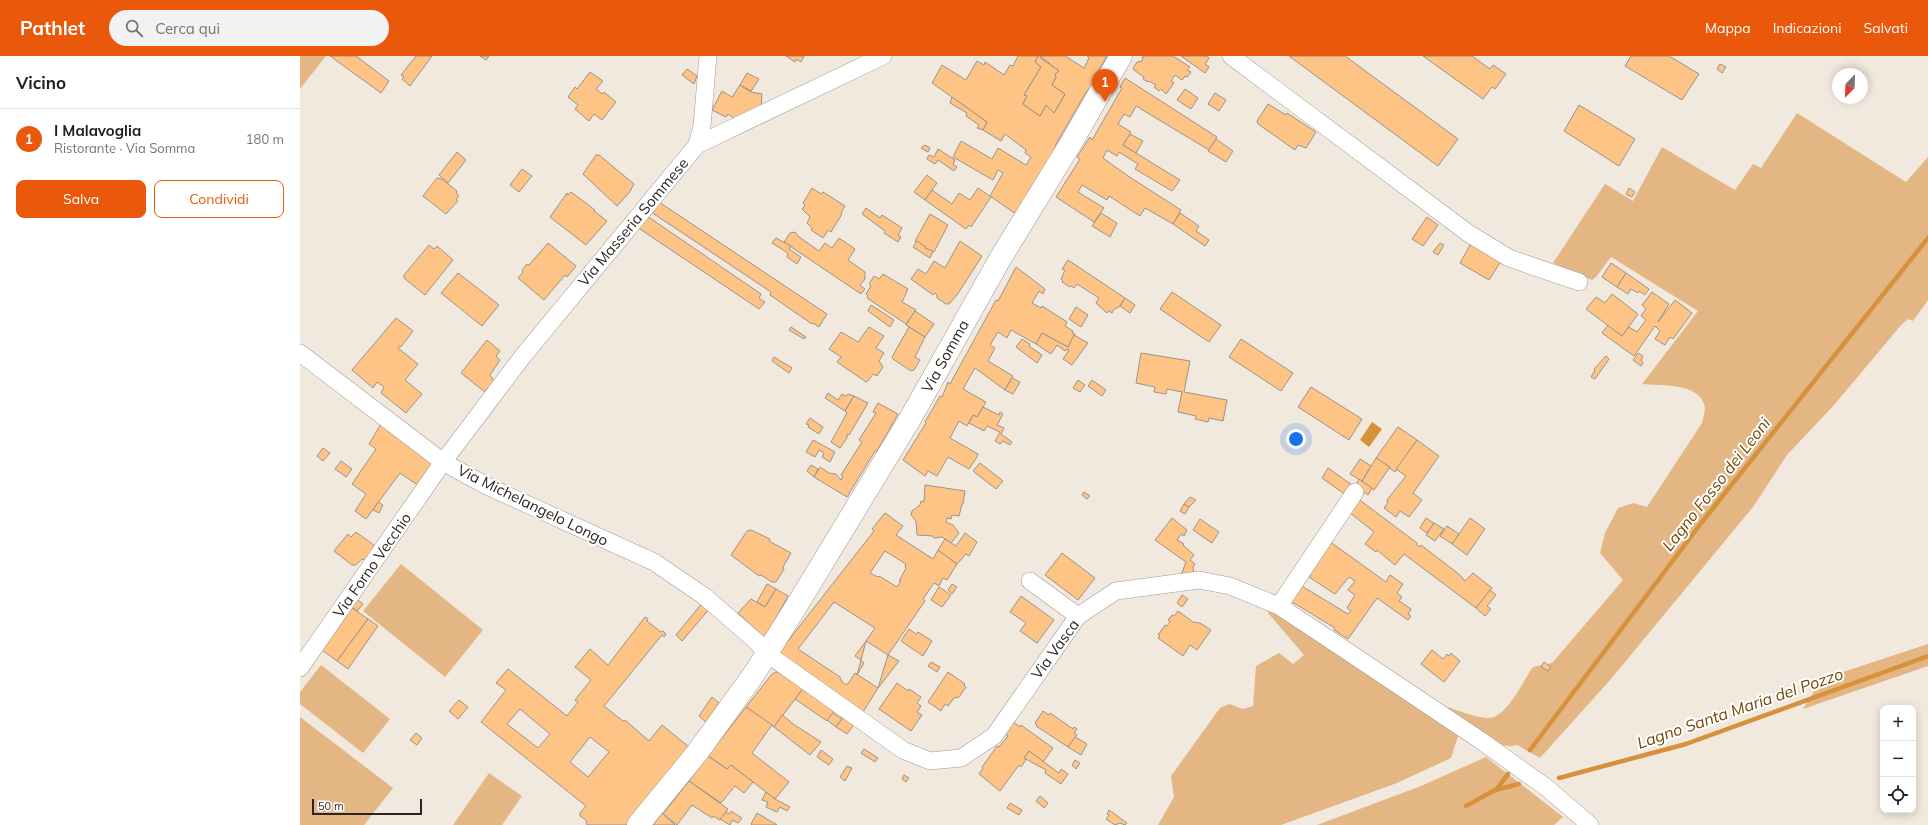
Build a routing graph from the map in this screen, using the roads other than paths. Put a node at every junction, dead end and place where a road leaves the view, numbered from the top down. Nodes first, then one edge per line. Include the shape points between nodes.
1 (708, 56) edge
2 (883, 56) edge
3 (1121, 56) edge
4 (1232, 56) edge
5 (697, 145) junction
6 (1579, 282) dead end
7 (300, 354) edge
8 (443, 462) junction
9 (1355, 492) dead end
10 (1030, 581) dead end
11 (1279, 606) junction
12 (1078, 616) junction
13 (766, 653) junction
14 (300, 668) edge
15 (638, 825) edge
16 (1590, 825) edge

1 - 5 street via 702,126
2 - 5 street, Via Masseria Sommese
3 - 13 street, Via Somma via 1000,259 902,432
4 - 6 street via 1468,233 1509,258
5 - 8 street, Via Masseria Sommese via 522,356
7 - 8 street, Via Michelangelo Longo
8 - 13 street, Via Michelangelo Longo via 487,486 654,562 704,596 757,642
8 - 14 street, Via Forno Vecchio
9 - 11 street
10 - 12 street
11 - 12 street, Via Vasca via 1230,586 1198,580 1116,591
11 - 16 street, Via Vasca via 1480,740 1547,788
12 - 13 street, Via Vasca via 994,736 961,758 930,761 903,750
13 - 15 street, Via Somma via 754,674 697,753

